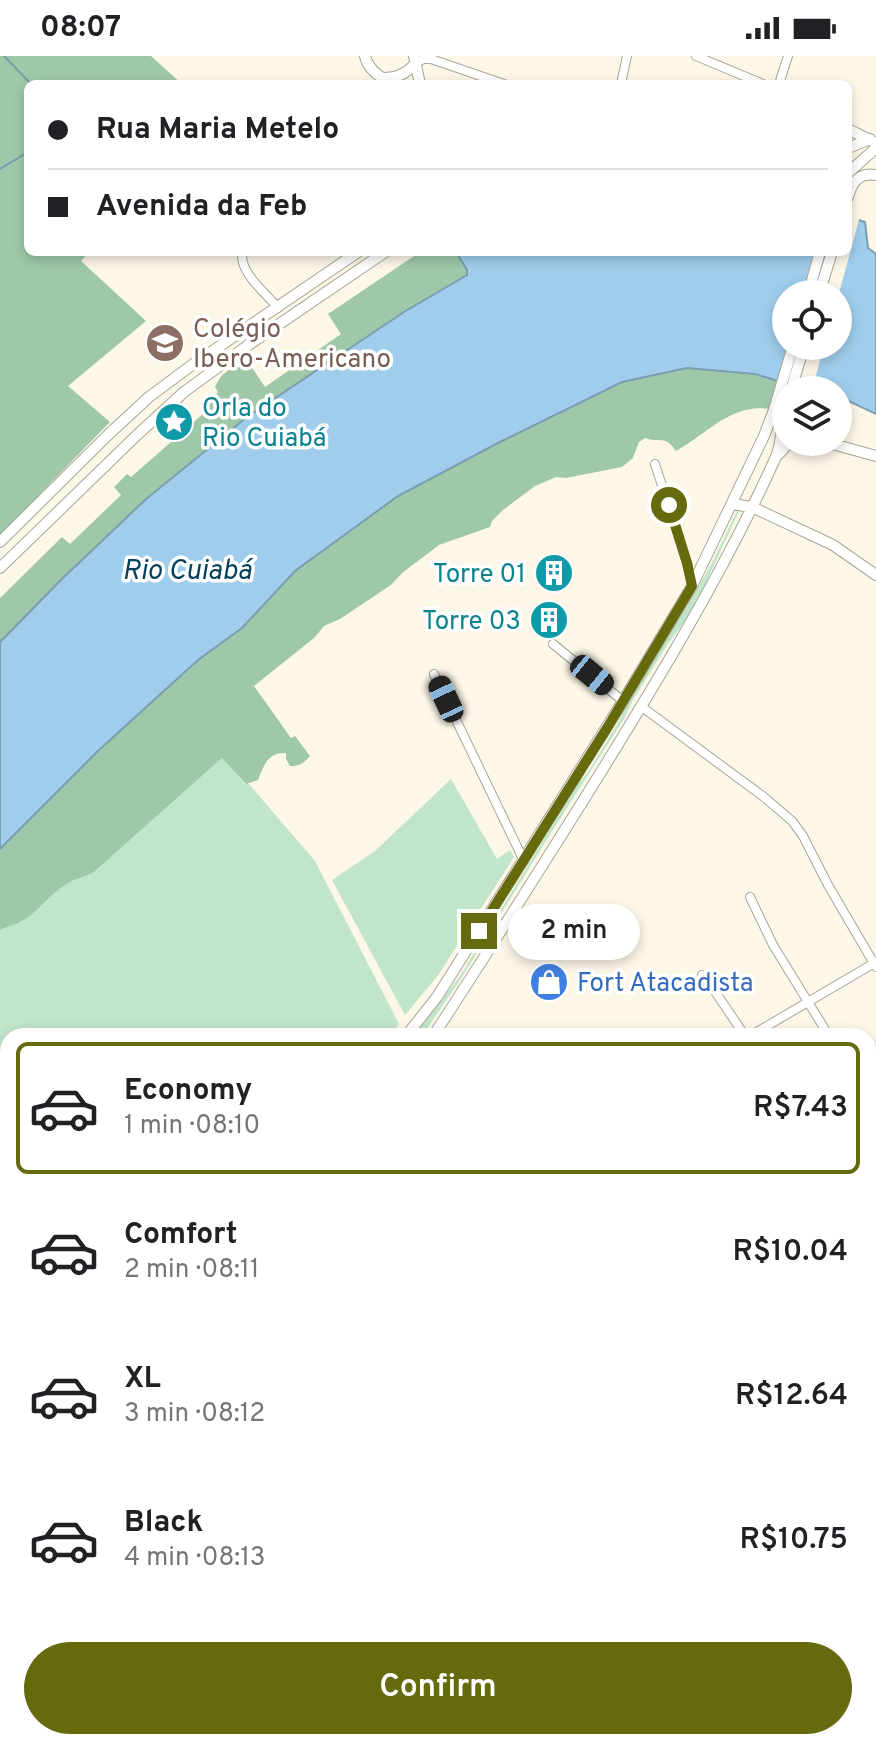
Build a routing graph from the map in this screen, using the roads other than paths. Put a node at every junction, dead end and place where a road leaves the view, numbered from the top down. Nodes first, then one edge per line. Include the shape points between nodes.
1 (627, 56) edge
2 (696, 56) edge
3 (788, 56) edge
4 (364, 58) edge
5 (414, 60) edge
6 (386, 80) edge
7 (390, 80) edge
8 (419, 80) edge
9 (492, 80) edge
10 (622, 80) edge
11 (753, 80) edge
12 (780, 80) edge
13 (852, 131) edge
14 (870, 141) edge
15 (852, 169) edge
16 (876, 175) edge
17 (852, 189) edge
18 (242, 256) edge
19 (352, 256) edge
20 (379, 256) edge
21 (819, 256) edge
22 (831, 256) edge
23 (812, 280) edge
24 (823, 280) edge
25 (278, 308) junction
26 (772, 426) edge
27 (852, 449) edge
28 (776, 456) edge
29 (778, 456) edge
30 (876, 456) edge
31 (775, 460) junction
32 (655, 464) dead end
33 (59, 483) junction
34 (74, 496) junction
35 (732, 504) junction
36 (752, 507) junction
37 (0, 542) edge
38 (687, 563) junction
39 (703, 564) junction
40 (0, 568) edge
41 (876, 575) edge
42 (692, 586) junction
43 (553, 644) dead end
44 (434, 674) dead end
45 (623, 701) junction
46 (642, 707) junction
47 (524, 861) junction
48 (750, 897) dead end
49 (875, 964) edge
50 (452, 972) junction
51 (702, 975) dead end
52 (809, 1002) junction
53 (405, 1028) edge
54 (412, 1028) edge
55 (438, 1028) edge
56 (741, 1028) edge
57 (762, 1028) edge
58 (824, 1028) edge

1 - 10 street
2 - 11 street
3 - 12 street
4 - 6 main road
5 - 7 main road via 405,73
5 - 8 main road
5 - 9 street via 431,59
13 - 14 main road
14 - 15 main road
16 - 17 main road via 863,175
18 - 25 street via 244,269
19 - 25 main road
20 - 34 main road via 184,392
21 - 23 main road
22 - 24 main road
25 - 33 main road via 149,397
26 - 35 main road
27 - 30 main road
28 - 31 main road
29 - 31 main road
31 - 36 main road
32 - 38 street
33 - 34 main road
33 - 37 main road
34 - 40 main road
35 - 36 main road
35 - 39 main road
36 - 41 main road via 833,545
36 - 46 main road
38 - 39 street
38 - 42 street
39 - 42 main road
42 - 45 main road
43 - 45 street
44 - 47 street
45 - 47 main road
46 - 49 street via 792,821
46 - 55 main road
47 - 50 main road
48 - 52 street
49 - 52 street
50 - 53 main road
50 - 54 main road
51 - 56 street
52 - 57 street
52 - 58 street

